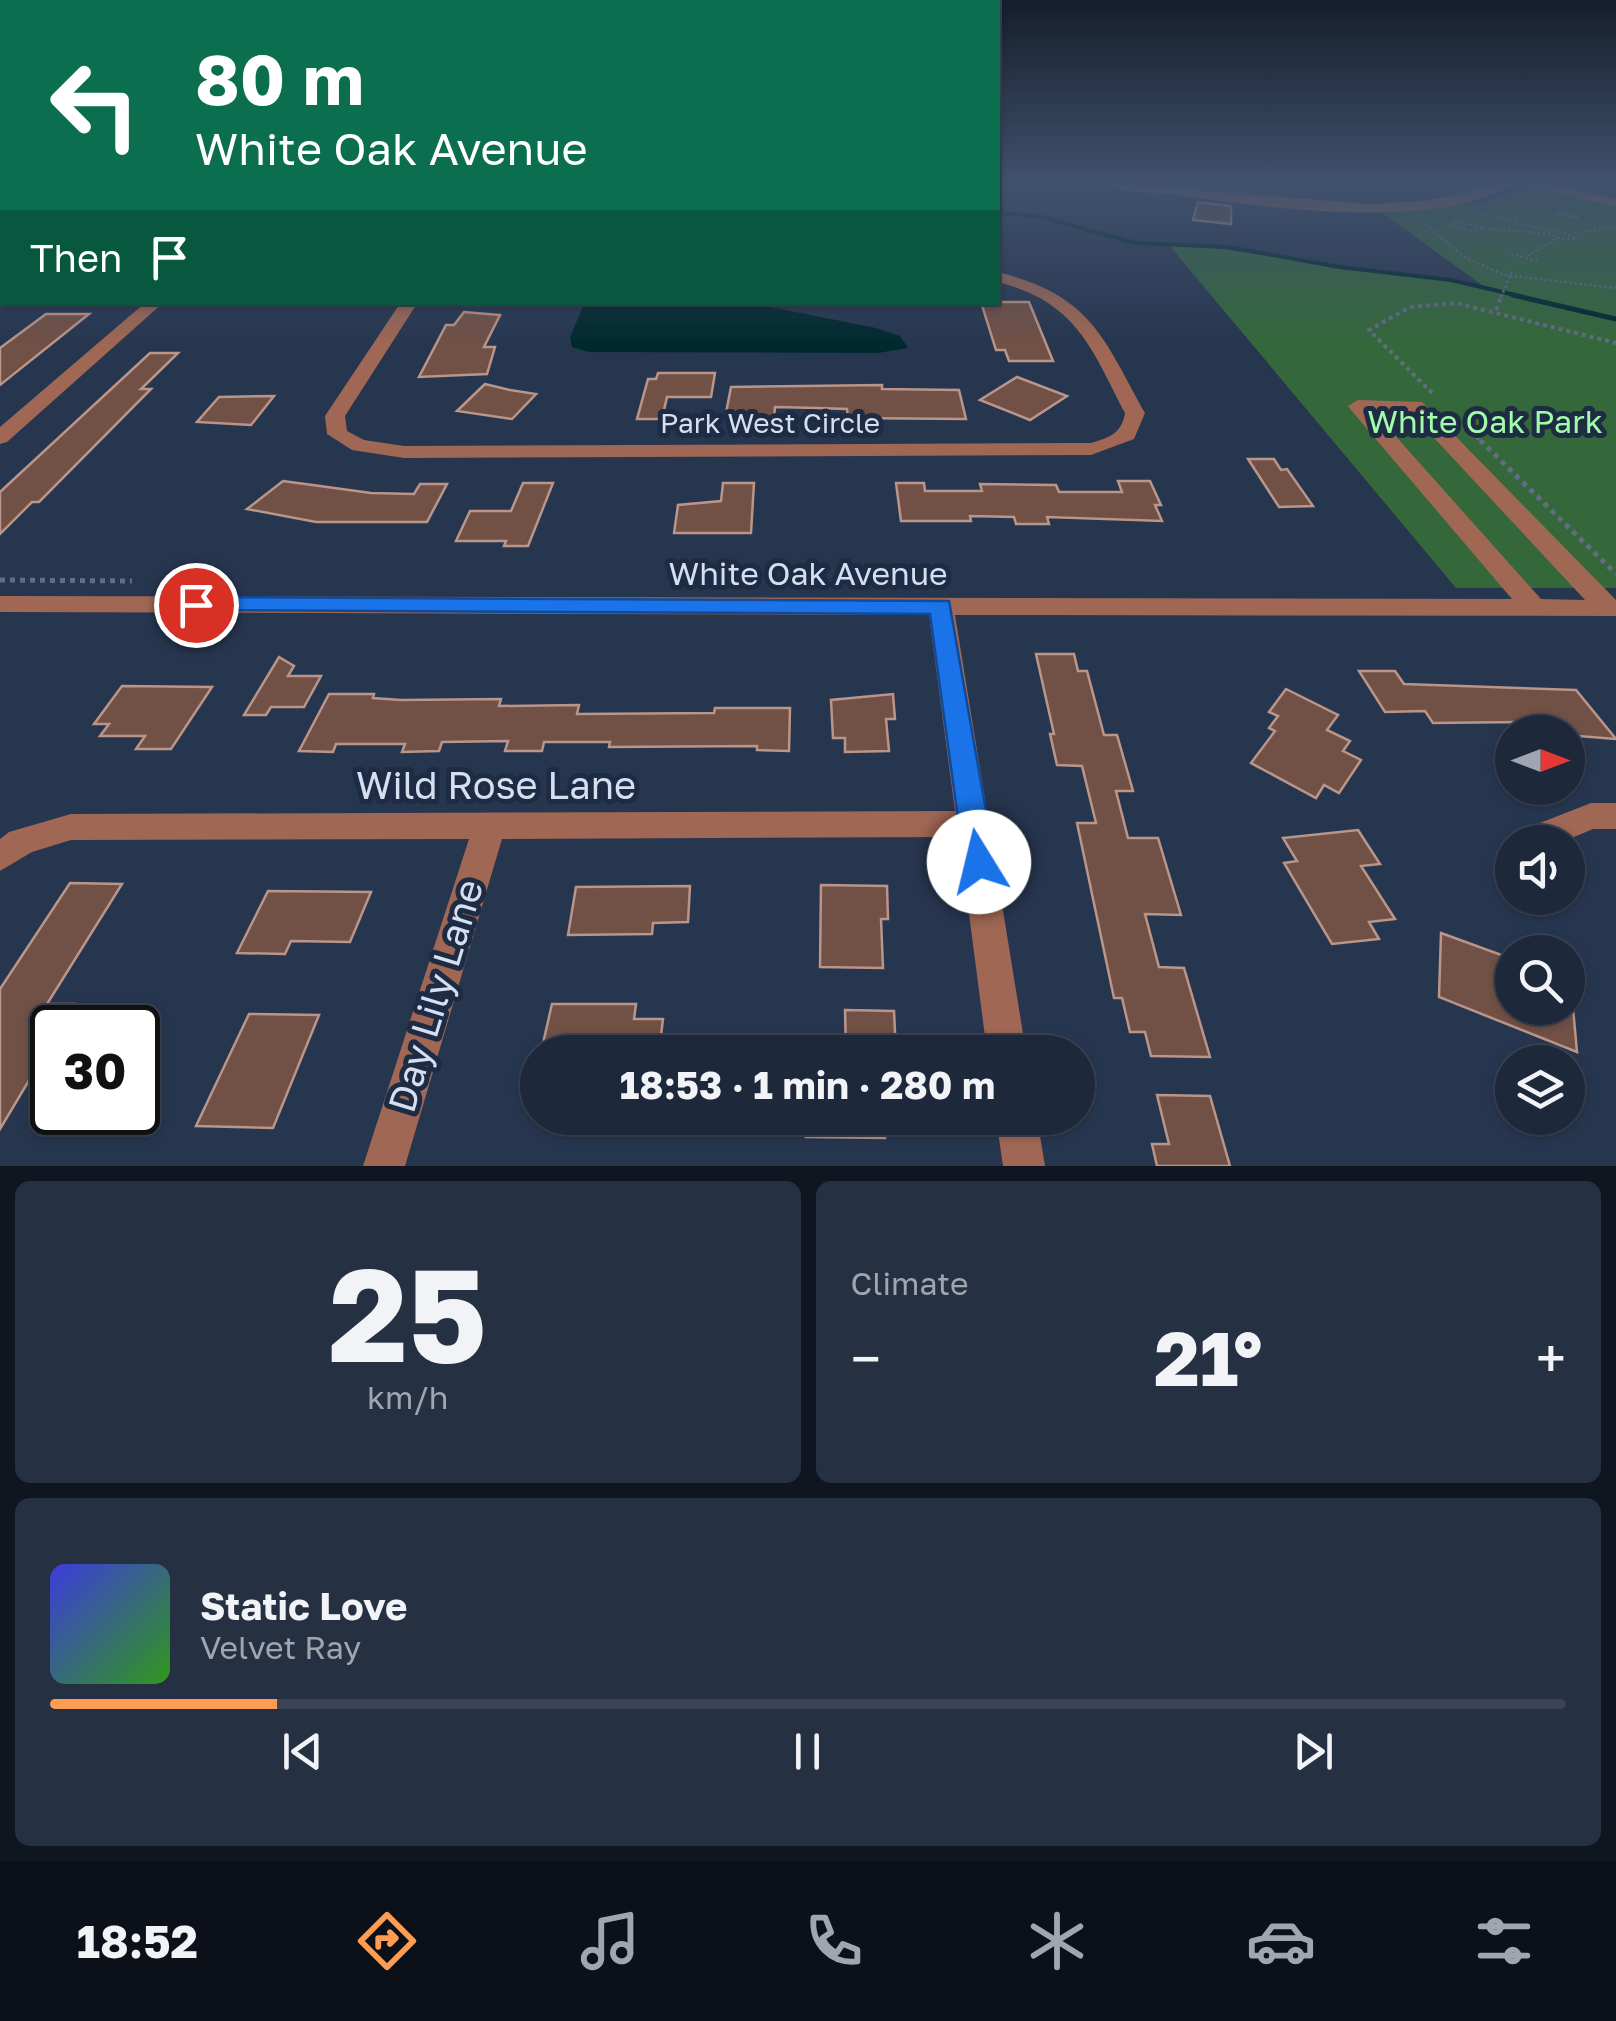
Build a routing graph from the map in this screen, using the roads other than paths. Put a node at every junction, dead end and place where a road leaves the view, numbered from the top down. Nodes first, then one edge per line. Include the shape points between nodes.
1 (1000, 278) edge
2 (153, 305) edge
3 (408, 305) edge
4 (0, 438) edge
5 (0, 604) edge
6 (941, 606) junction
7 (1533, 607) junction
8 (1612, 608) edge
9 (1616, 816) edge
10 (974, 824) junction
11 (1570, 825) edge
12 (489, 827) junction
13 (10, 849) edge
14 (1005, 1035) edge
15 (1019, 1135) edge
16 (384, 1166) edge
17 (1024, 1166) edge

1 - 3 street, Park West Circle via 1042,289 1078,314 1135,413 1134,427 1122,440 1072,449 404,452 359,446 337,434 336,416
2 - 4 street
5 - 6 street, White Oak Avenue
6 - 7 street, White Oak Avenue
6 - 10 street
7 - 8 street, White Oak Avenue
7 - 8 street via 1358,406 1415,406
9 - 11 street
10 - 12 street, Wild Rose Lane
10 - 14 street
12 - 13 street, Wild Rose Lane via 71,826
12 - 16 street, Day Lily Lane
15 - 17 street

